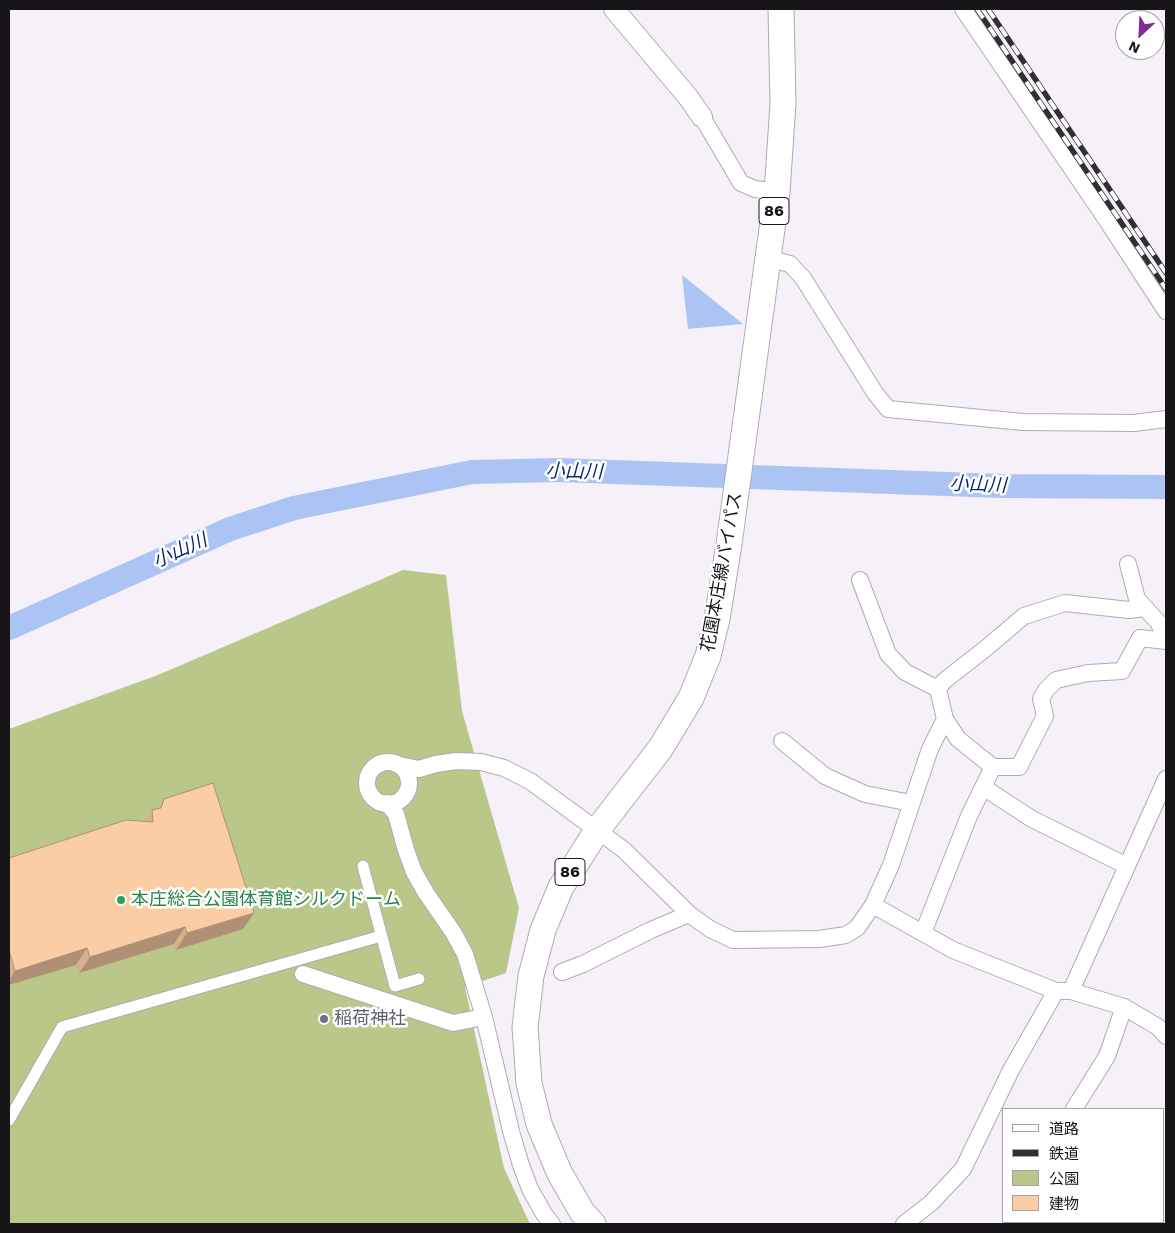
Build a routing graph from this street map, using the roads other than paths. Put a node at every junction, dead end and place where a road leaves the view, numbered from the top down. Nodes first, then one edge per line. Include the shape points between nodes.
1 (614, 9) edge
2 (781, 9) edge
3 (963, 9) edge
4 (702, 118) joint
5 (777, 192) junction
6 (767, 258) junction
7 (1166, 311) edge
8 (1166, 420) edge
9 (1128, 564) dead end
10 (860, 580) dead end
11 (1144, 608) junction
12 (1166, 640) edge
13 (938, 689) junction
14 (945, 719) junction
15 (782, 741) dead end
16 (400, 765) junction
17 (993, 767) junction
18 (419, 769) junction
19 (1166, 779) edge
20 (409, 783) junction
21 (984, 787) junction
22 (911, 803) junction
23 (394, 806) junction
24 (598, 829) junction
25 (363, 866) dead end
26 (1127, 866) junction
27 (873, 905) junction
28 (689, 914) junction
29 (923, 934) junction
30 (381, 936) junction
31 (562, 972) dead end
32 (303, 974) dead end
33 (419, 979) dead end
34 (1064, 991) junction
35 (1124, 1007) junction
36 (484, 1017) junction
37 (1166, 1036) edge
38 (1075, 1108) edge
39 (9, 1120) edge
40 (552, 1224) edge
41 (593, 1224) edge
42 (904, 1224) edge

1 - 4 street
2 - 5 main road, 花園本庄線バイパス / 86 via 783,104
3 - 7 street
4 - 5 street via 741,183
5 - 6 main road, 花園本庄線バイパス / 86
6 - 8 street via 790,264 803,278 874,393 888,410 1023,422 1134,423
6 - 24 main road, 花園本庄線バイパス / 86 via 730,539 708,656 690,698 660,749
9 - 11 street via 1137,599
10 - 13 street via 888,654 905,672
11 - 12 street via 1158,622
11 - 13 street via 1129,610 1065,603 1024,616
12 - 17 street via 1140,638 1122,671 1088,673 1056,680 1041,699 1045,716 1019,767
13 - 14 street
14 - 17 street via 958,739
14 - 22 street via 930,749
15 - 22 street via 825,776 865,794
16 - 18 street
16 - 20 street
16 - 23 street via 379,764 369,774 371,793
17 - 21 street
18 - 20 street
18 - 24 street via 456,761 481,762 504,768 530,781
19 - 26 street
20 - 23 street via 408,790
21 - 26 street via 1032,819
21 - 29 street via 969,816
22 - 27 street via 891,864
23 - 36 street via 414,872 465,954
24 - 28 street
24 - 41 main road, 花園本庄線バイパス / 86 via 561,888 543,930 531,976 525,1026 529,1083 539,1124 559,1172 582,1212
25 - 30 street
26 - 34 street
27 - 28 street via 857,928 846,935 819,939 733,940
27 - 29 street
28 - 31 street
29 - 34 street via 953,950
30 - 33 street via 395,986
30 - 39 street via 62,1027
32 - 36 street via 453,1023
34 - 35 street
34 - 42 street via 1011,1070 963,1169
35 - 37 street via 1158,1027
35 - 38 street via 1107,1056
36 - 40 street via 521,1165 530,1189

